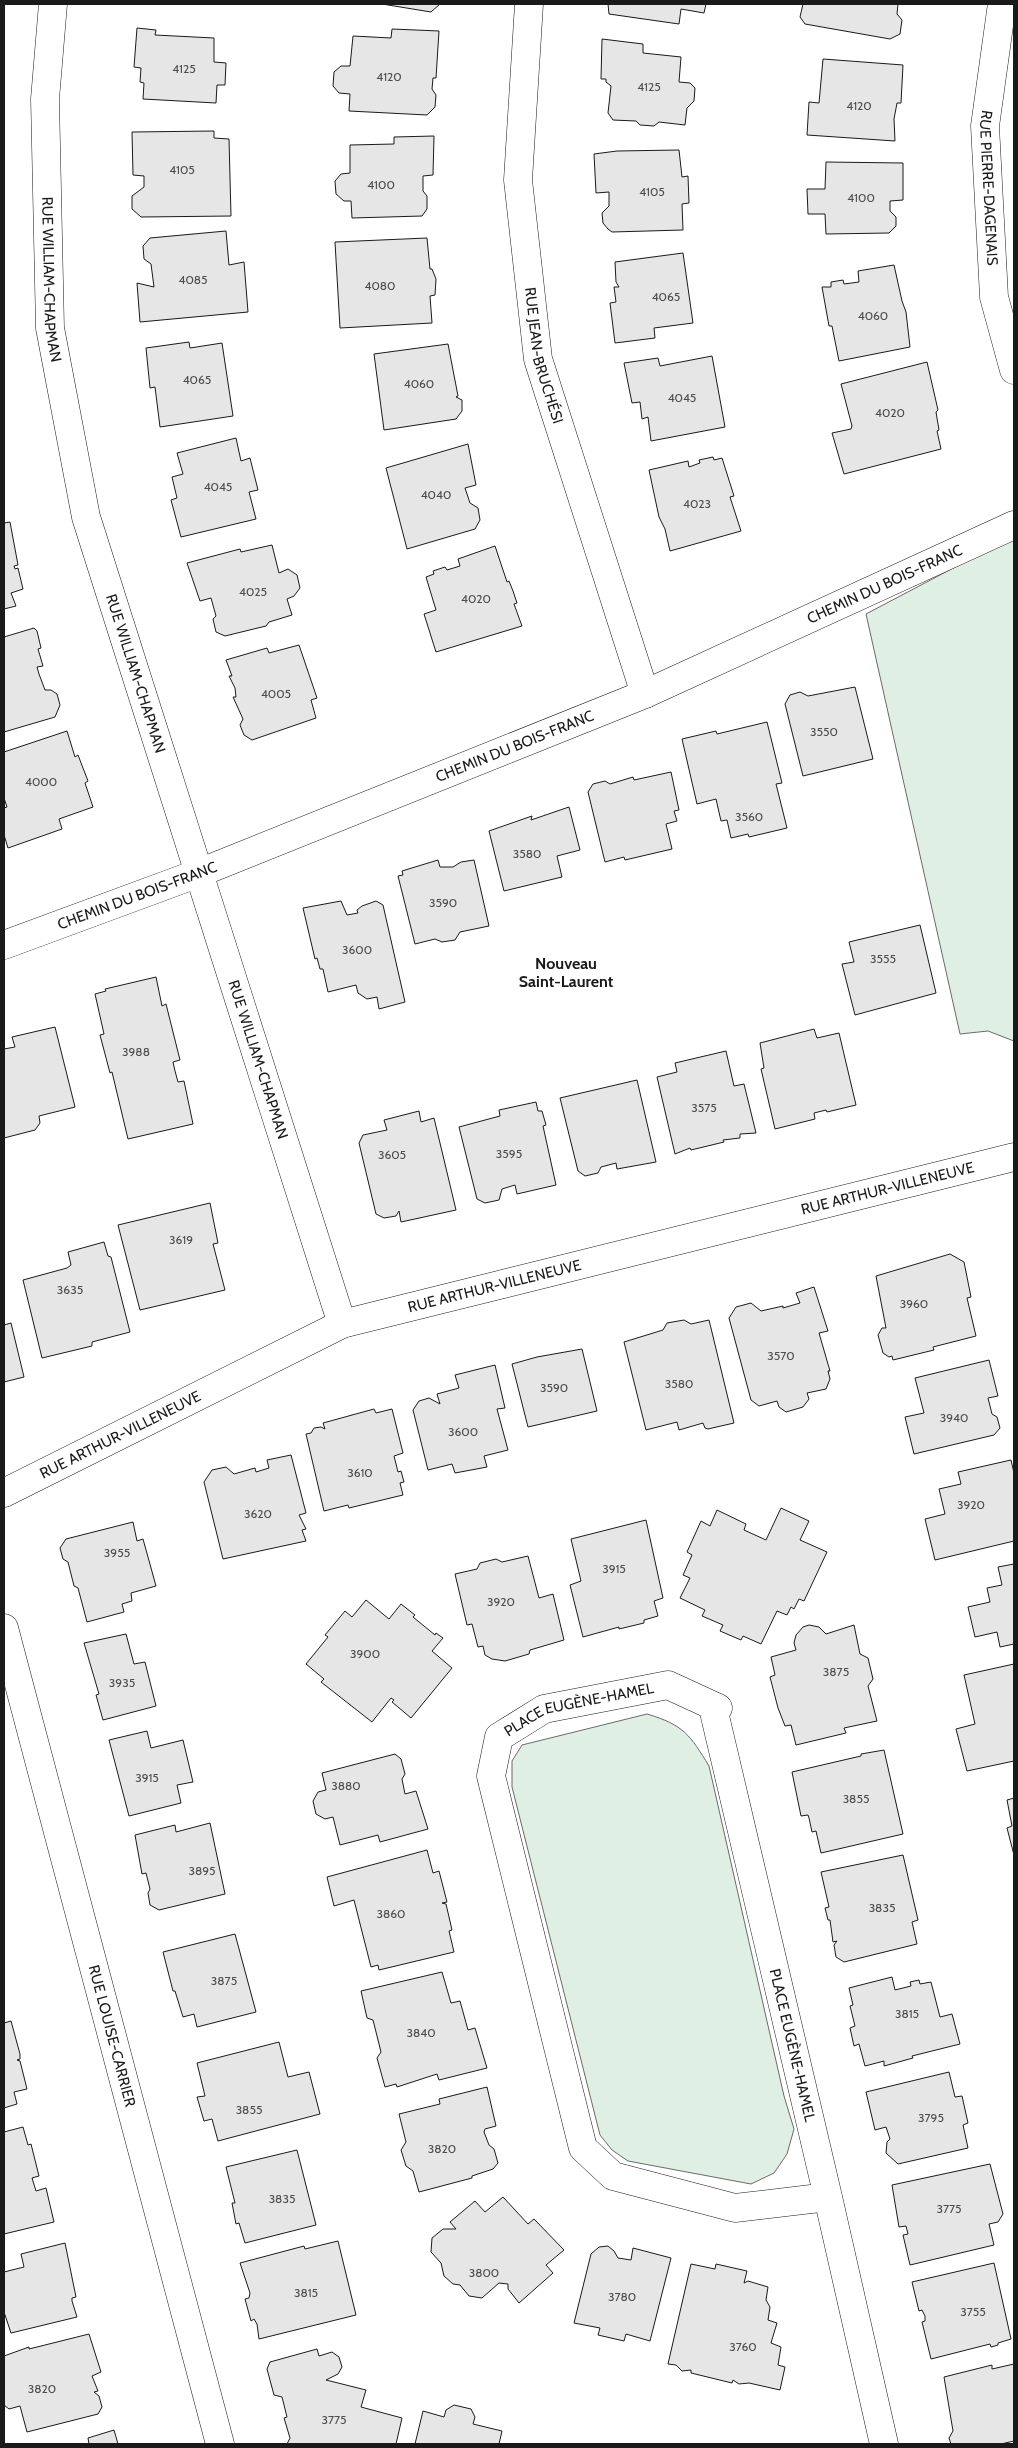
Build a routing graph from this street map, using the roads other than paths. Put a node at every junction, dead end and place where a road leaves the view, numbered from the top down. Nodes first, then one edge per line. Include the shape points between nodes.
1 (53, 4) edge
2 (529, 4) edge
3 (1002, 4) edge
4 (1014, 370) edge
5 (1014, 524) edge
6 (645, 694) junction
7 (199, 873) junction
8 (4, 945) edge
9 (1014, 1157) edge
10 (342, 1324) junction
11 (4, 1493) edge
12 (4, 1628) edge
13 (828, 2197) junction
14 (220, 2444) edge
15 (884, 2444) edge

1 - 7 street, RUE WILLIAM-CHAPMAN via 45,99 50,328 86,518
2 - 6 street, RUE JEAN-BRUCHÉSI via 518,180 538,359
3 - 4 street, RUE PIERRE-DAGENAIS via 985,126 994,297
5 - 6 street, CHEMIN DU BOIS-FRANC
6 - 7 street, CHEMIN DU BOIS-FRANC
7 - 8 street, CHEMIN DU BOIS-FRANC
7 - 10 street, RUE WILLIAM-CHAPMAN
9 - 10 street, RUE ARTHUR-VILLENEUVE
10 - 11 street, RUE ARTHUR-VILLENEUVE
12 - 14 street, RUE LOUISE-CARRIER
13 - 13 street, PLACE EUGÈNE-HAMEL via 735,2208 613,2176 583,2148 491,1776 499,1737 544,1709 668,1686 718,1708 714,1712
13 - 15 street, PLACE EUGÈNE-HAMEL

